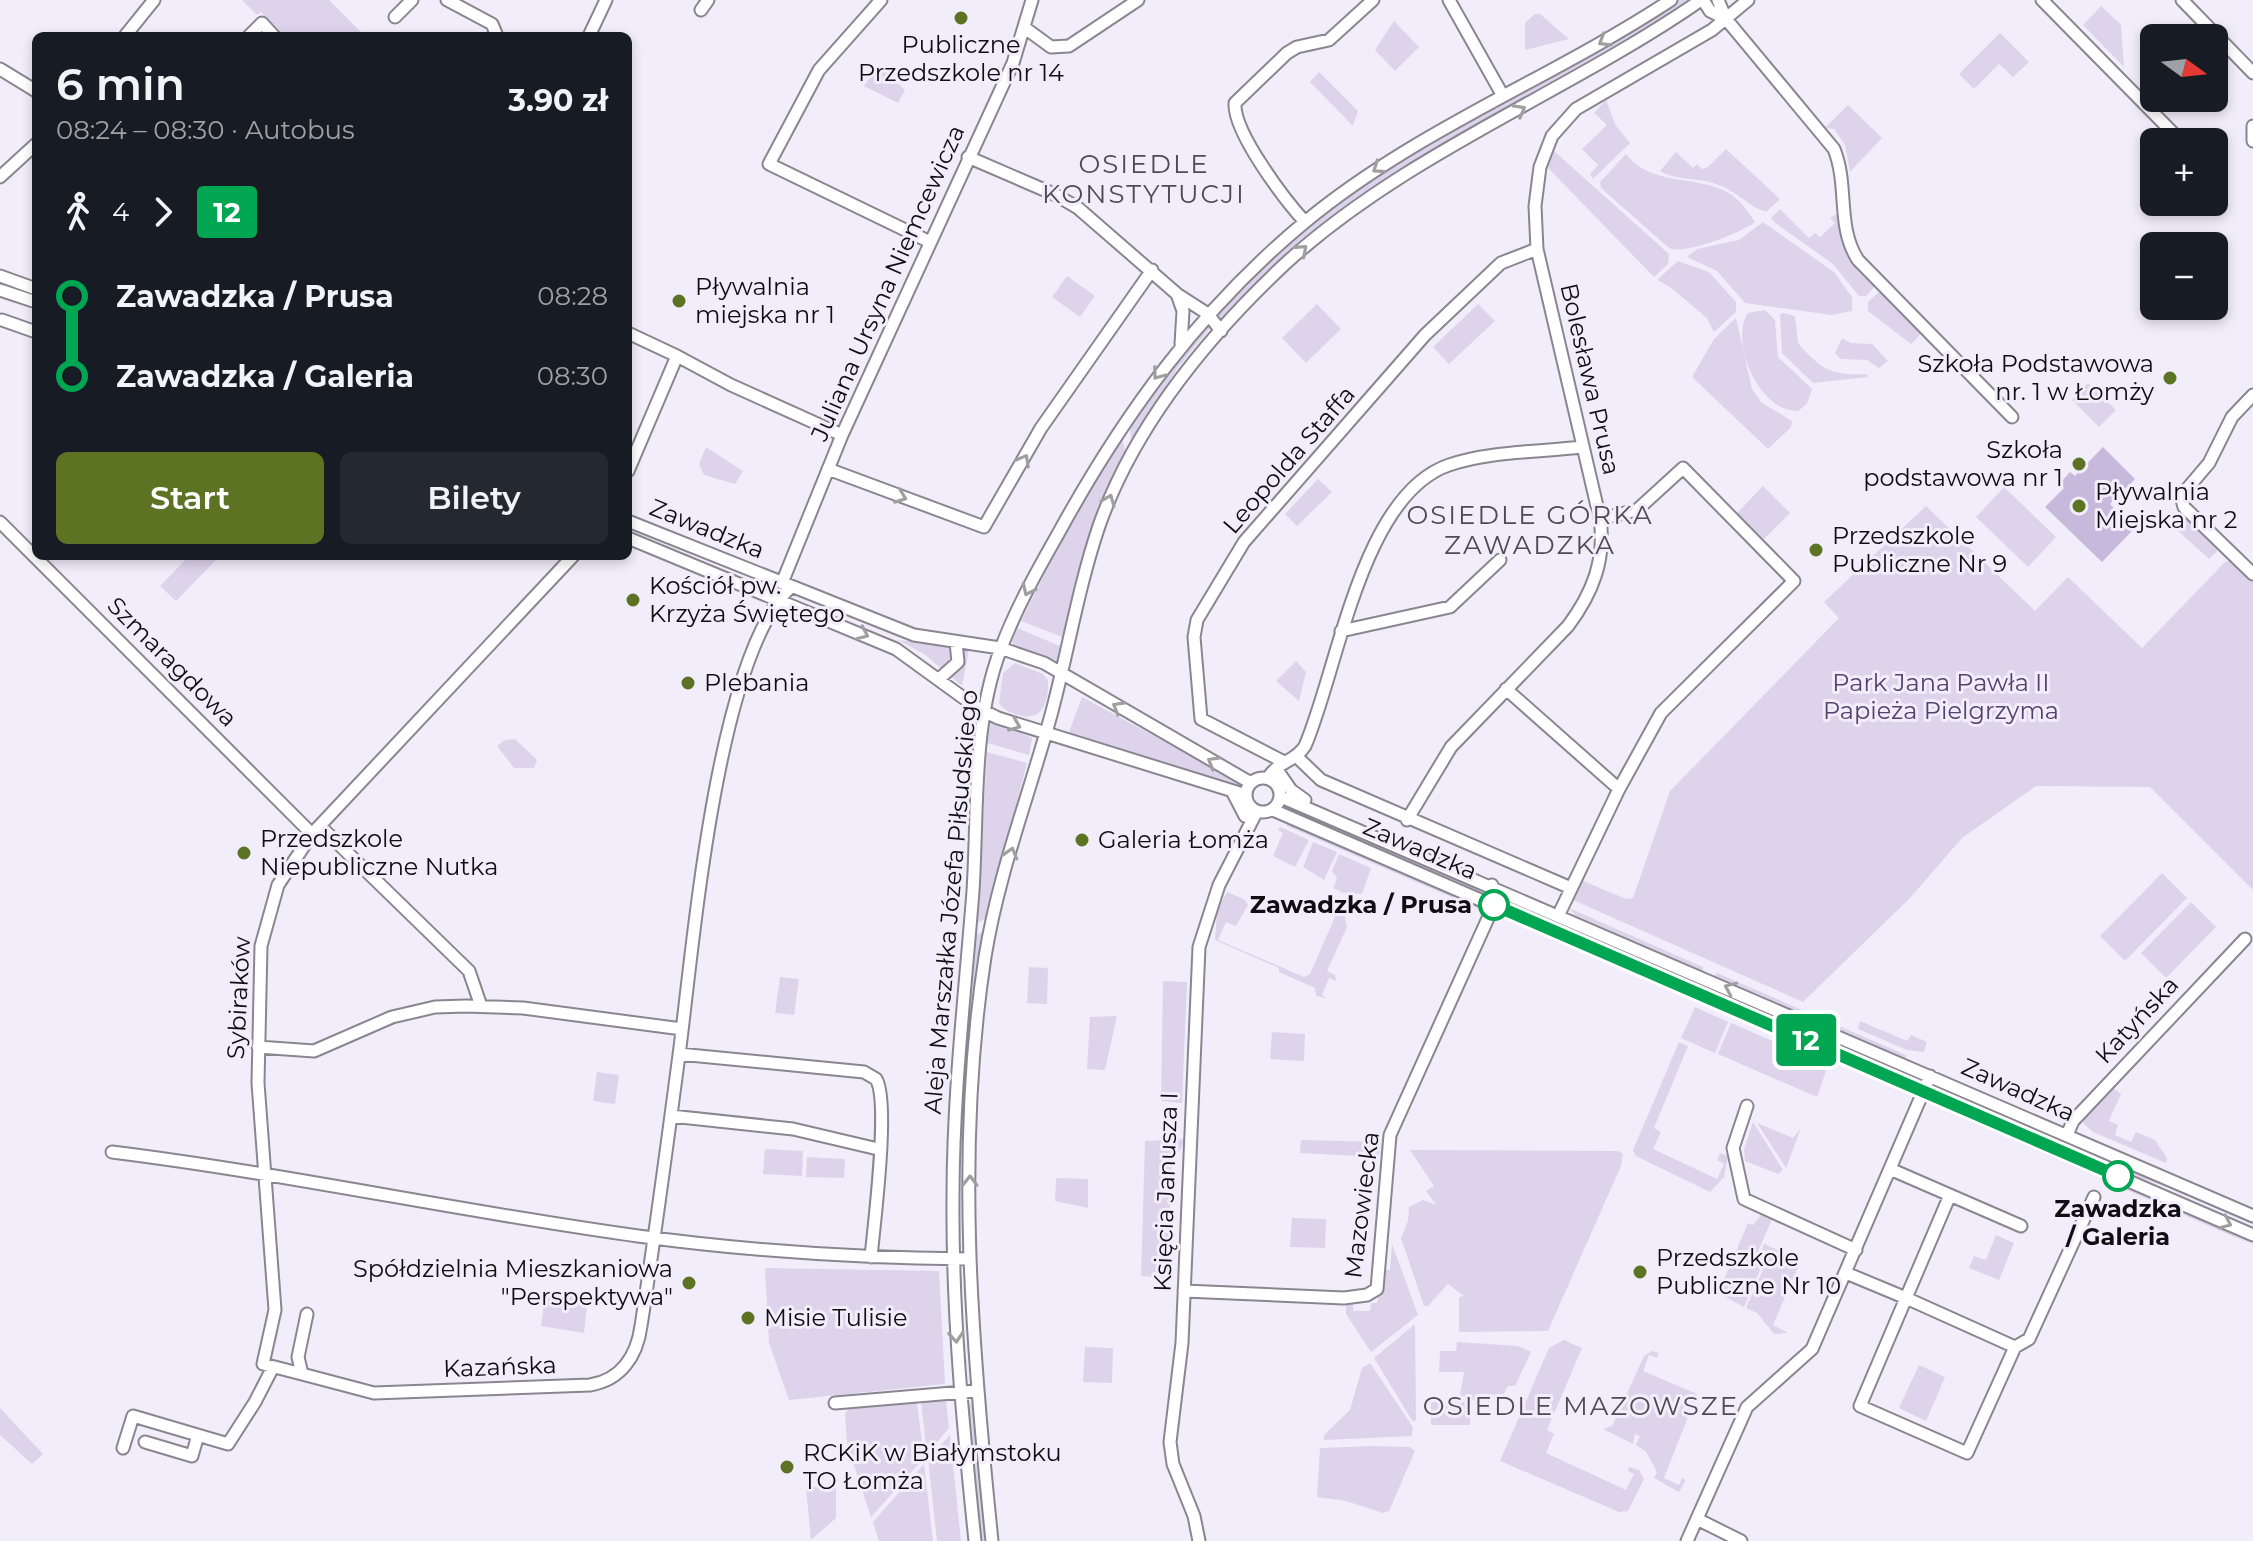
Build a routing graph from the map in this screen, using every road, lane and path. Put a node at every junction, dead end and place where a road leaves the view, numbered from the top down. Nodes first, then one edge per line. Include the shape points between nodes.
1 (154, 0) edge
2 (412, 0) edge
3 (447, 0) edge
4 (606, 0) edge
5 (881, 0) edge
6 (1032, 0) edge
7 (1138, 0) edge
8 (1373, 0) edge
9 (1449, 0) edge
10 (1671, 0) edge
11 (1702, 0) edge
12 (1718, 0) edge
13 (1748, 0) edge
14 (2042, 0) edge
15 (2182, 0) edge
16 (395, 17) dead end
17 (1726, 19) junction
18 (1025, 28) junction
19 (128, 32) edge
20 (253, 32) edge
21 (270, 32) edge
22 (495, 32) edge
23 (591, 32) edge
24 (0, 69) edge
25 (2253, 73) edge
26 (32, 89) edge
27 (1503, 96) junction
28 (2253, 126) edge
29 (2168, 128) edge
30 (2253, 141) edge
31 (32, 148) edge
32 (968, 157) junction
33 (0, 177) edge
34 (1305, 222) junction
35 (930, 242) junction
36 (1537, 249) junction
37 (1152, 270) junction
38 (0, 276) edge
39 (32, 288) edge
40 (0, 290) edge
41 (1177, 294) junction
42 (32, 301) edge
43 (1208, 314) junction
44 (2, 320) edge
45 (32, 331) edge
46 (1221, 331) junction
47 (632, 335) edge
48 (1181, 345) junction
49 (677, 356) junction
50 (2253, 395) edge
51 (2012, 417) dead end
52 (842, 435) junction
53 (1582, 447) junction
54 (632, 462) edge
55 (828, 469) junction
56 (1600, 519) junction
57 (0, 522) edge
58 (632, 523) edge
59 (632, 540) edge
60 (681, 541) junction
61 (703, 549) junction
62 (32, 553) edge
63 (675, 556) junction
64 (39, 560) edge
65 (569, 560) edge
66 (1500, 560) dead end
67 (696, 565) junction
68 (2253, 574) edge
69 (786, 585) junction
70 (778, 599) junction
71 (1341, 631) junction
72 (956, 642) junction
73 (1000, 648) junction
74 (1061, 673) junction
75 (939, 679) junction
76 (1506, 689) junction
77 (985, 712) junction
78 (1045, 735) junction
79 (1296, 756) junction
80 (1277, 774) junction
81 (1251, 783) junction
82 (1619, 789) junction
83 (1232, 791) junction
84 (1281, 797) junction
85 (1249, 807) junction
86 (1314, 809) junction
87 (1273, 810) junction
88 (1407, 820) junction
89 (316, 830) junction
90 (1492, 885) junction
91 (1571, 888) junction
92 (1494, 905) junction
93 (1559, 914) junction
94 (2245, 939) dead end
95 (474, 993) junction
96 (466, 1006) junction
97 (481, 1006) junction
98 (682, 1029) junction
99 (258, 1047) junction
100 (679, 1054) junction
101 (1930, 1076) junction
102 (1923, 1091) junction
103 (1747, 1106) dead end
104 (671, 1116) junction
105 (2067, 1135) junction
106 (878, 1149) junction
107 (112, 1152) dead end
108 (1890, 1169) junction
109 (263, 1172) junction
110 (1950, 1195) junction
111 (2094, 1197) dead end
112 (2253, 1216) edge
113 (2021, 1226) dead end
114 (2253, 1235) edge
115 (653, 1238) junction
116 (1856, 1250) junction
117 (871, 1257) junction
118 (953, 1259) junction
119 (970, 1259) junction
120 (1846, 1273) junction
121 (1184, 1291) junction
122 (1906, 1298) junction
123 (307, 1314) dead end
124 (2015, 1347) junction
125 (268, 1365) junction
126 (302, 1374) junction
127 (976, 1391) junction
128 (960, 1392) junction
129 (835, 1403) dead end
130 (198, 1435) junction
131 (145, 1442) dead end
132 (123, 1448) dead end
133 (1697, 1519) junction
134 (975, 1541) edge
135 (992, 1541) edge
136 (1199, 1541) edge
137 (1687, 1541) edge
138 (1741, 1541) edge

1 - 19 street
2 - 16 street
3 - 22 street via 492,24
4 - 23 street
5 - 35 street via 819,70 769,164
6 - 18 street, Juliana Ursyna Niemcewicza
7 - 18 street via 1069,46 1051,47
8 - 34 street via 1329,40 1287,53 1235,103 1268,177
9 - 27 street
10 -> 27 street, Aleja Marszałka Józefa Piłsudskiego
11 - 17 street
46 -> 11 street, Aleja Marszałka Józefa Piłsudskiego via 1281,269 1354,208 1422,163 1629,49
12 - 17 street
13 - 17 street, Bolesława Prusa
14 - 29 street
15 - 25 street
17 - 36 street, Bolesława Prusa via 1587,101 1562,122 1546,150 1537,183
17 - 51 street via 1834,149 1845,236 1858,260
18 - 32 street, Juliana Ursyna Niemcewicza
20 - 21 street via 262,23
24 - 26 street
27 -> 34 street, Aleja Marszałka Józefa Piłsudskiego via 1402,152
28 - 30 street
31 - 33 street
32 - 35 street, Juliana Ursyna Niemcewicza
32 - 37 street via 1067,201
34 - 43 street, Aleja Marszałka Józefa Piłsudskiego
35 - 52 street, Juliana Ursyna Niemcewicza
36 - 53 street, Bolesława Prusa
36 - 80 street, Leopolda Staffa via 1501,263 1417,343 1251,532 1199,613 1194,637 1201,719
37 - 41 street
55 -> 37 street via 984,527 1041,428
38 - 39 street
40 - 42 street
41 - 43 street
41 - 48 street via 1183,311
43 - 46 street
43 - 48 street, Aleja Marszałka Józefa Piłsudskiego
44 - 45 street
74 -> 46 street, Aleja Marszałka Józefa Piłsudskiego via 1091,551 1120,475 1154,416
47 - 49 street
48 -> 73 street, Aleja Marszałka Józefa Piłsudskiego via 1095,465
49 - 52 street
49 - 54 street
50 - 68 street via 2232,417 2209,463 2181,496 2184,507
52 - 55 street, Juliana Ursyna Niemcewicza
53 - 56 street, Bolesława Prusa
53 - 71 street via 1458,462 1425,478 1378,539
55 - 69 street, Juliana Ursyna Niemcewicza
56 - 76 street, Bolesława Prusa via 1598,568 1583,606
56 - 82 street via 1637,510 1683,468 1794,581 1665,708
57 - 62 street, Szmaragdowa
58 - 60 street, Zawadzka
59 - 63 street, Zawadzka
60 - 61 street, Zawadzka
60 - 63 street
61 - 67 street
61 - 69 street, Zawadzka
63 - 67 street, Zawadzka
64 - 89 street, Szmaragdowa
65 - 89 street, Sybiraków
66 - 71 street via 1446,609
67 - 70 street, Zawadzka
69 - 70 street
69 - 72 street, Zawadzka via 914,635
70 -> 75 street, Zawadzka via 896,649
70 - 98 street, Kazańska via 755,650 724,748
71 - 79 street via 1311,730
72 - 73 street, Zawadzka
72 - 75 street via 958,662
73 - 74 street, Zawadzka
73 - 77 street, Aleja Marszałka Józefa Piłsudskiego
74 - 78 street, Aleja Marszałka Józefa Piłsudskiego
81 -> 74 street, Zawadzka
75 - 77 street, Zawadzka
76 - 82 street
76 - 88 street, Bolesława Prusa via 1451,747
77 -> 78 street, Zawadzka
77 - 118 street, Aleja Marszałka Józefa Piłsudskiego via 956,1080
78 - 83 street, Zawadzka
119 -> 78 street, Aleja Marszałka Józefa Piłsudskiego via 974,1065 985,958
79 - 80 street
79 - 88 street via 1315,777
80 - 81 street
80 - 84 street
80 - 86 street
81 - 85 street, Księcia Janusza I
82 - 91 street
83 - 85 street, Zawadzka
83 - 85 street
84 - 86 street, Zawadzka
84 - 87 street
85 - 87 street, Zawadzka
85 - 121 street, Księcia Janusza I via 1199,947
86 - 90 street, Zawadzka
87 - 92 street, Zawadzka
88 - 91 street
89 - 95 street, Szmaragdowa via 469,971
89 - 99 street, Sybiraków via 283,874 265,924
90 - 92 street
90 - 93 street, Zawadzka
91 - 93 street
92 - 102 street, Zawadzka
92 - 121 street, Mazowiecka via 1390,1135 1377,1289 1344,1298
101 -> 93 street, Zawadzka
94 - 105 street, Katyńska via 2073,1121
95 - 96 street
95 - 97 street, Szmaragdowa
96 - 97 street
96 - 99 street via 392,1017 314,1051
97 - 98 street
98 - 100 street, Kazańska
99 - 109 street, Sybiraków
100 - 104 street, Kazańska
100 - 106 street via 866,1072 880,1088
101 - 102 street
101 - 105 street, Zawadzka
102 - 108 street
102 -> 114 street, Zawadzka
103 - 116 street via 1733,1154 1744,1199
104 - 106 street via 793,1129
104 - 115 street, Kazańska
105 - 112 street, Zawadzka
106 - 117 street
107 - 109 street
108 - 110 street
108 - 116 street
109 - 115 street
109 - 125 street, Sybiraków via 275,1310
110 - 113 street
110 - 122 street
111 - 124 street via 2029,1339
115 - 117 street
115 - 126 street, Kazańska via 636,1347 624,1368 603,1383 374,1393
116 - 120 street
117 - 118 street
118 - 119 street
118 -> 128 street, Aleja Marszałka Józefa Piłsudskiego
119 - 127 street, Aleja Marszałka Józefa Piłsudskiego
120 - 122 street
120 - 133 street via 1810,1354 1747,1407
121 - 136 street, Księcia Janusza I via 1171,1452
122 - 124 street
122 - 124 street via 1860,1406 1967,1453
123 - 126 street via 298,1362
125 - 126 street, Kazańska
125 - 130 street, Sybiraków via 228,1444
127 - 128 street
127 - 135 street, Aleja Marszałka Józefa Piłsudskiego
128 - 129 street
128 - 134 street, Aleja Marszałka Józefa Piłsudskiego
130 - 131 street via 192,1456
130 - 132 street via 133,1416
133 - 137 street
133 - 138 street

